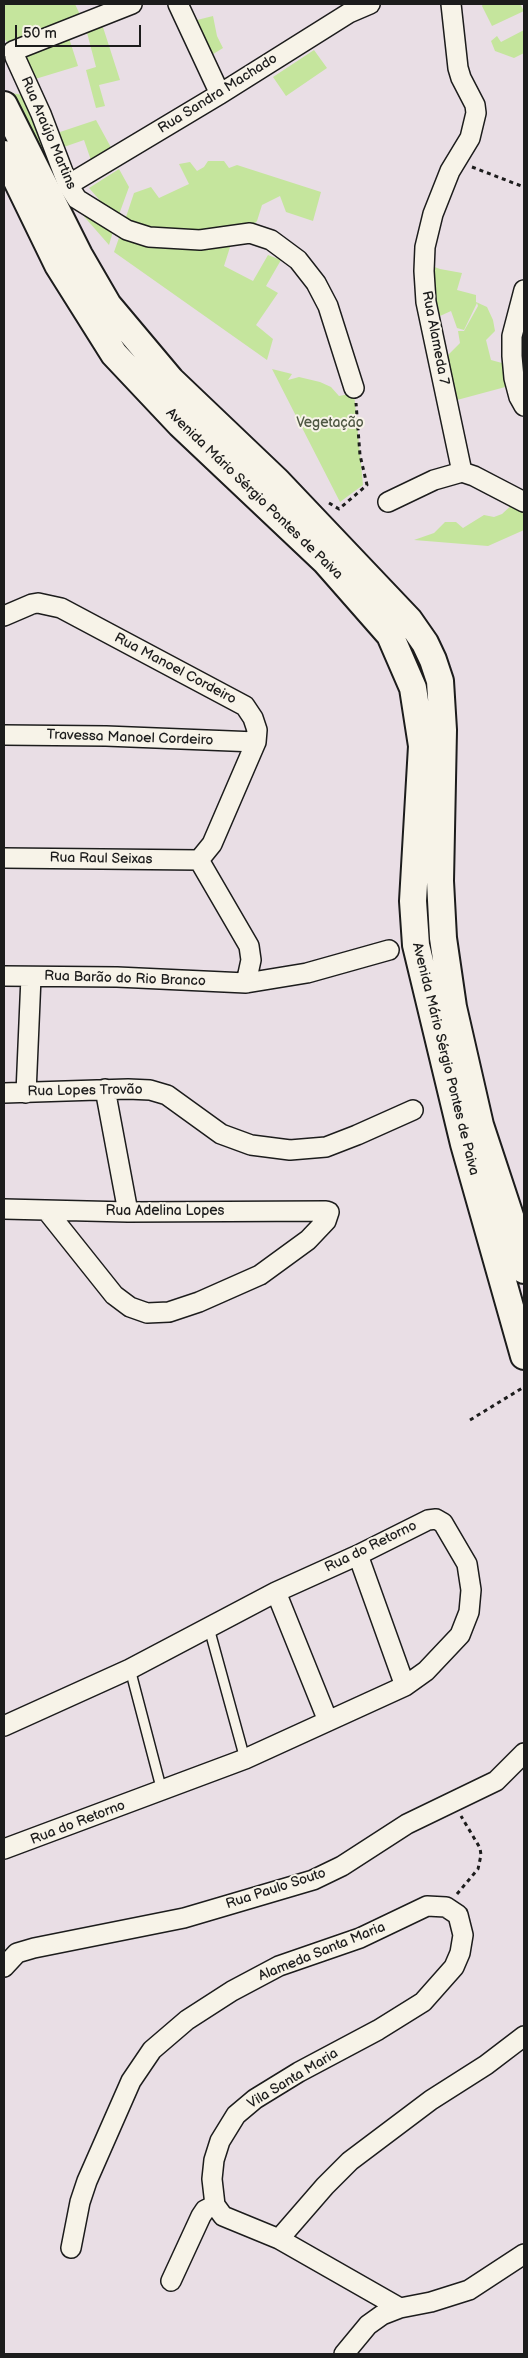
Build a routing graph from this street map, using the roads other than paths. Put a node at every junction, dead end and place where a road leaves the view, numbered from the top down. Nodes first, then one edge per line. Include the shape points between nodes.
1 (132, 4) edge
2 (178, 4) edge
3 (370, 4) edge
4 (451, 4) edge
5 (220, 94) junction
6 (4, 105) edge
7 (4, 154) edge
8 (68, 185) junction
9 (524, 290) edge
10 (354, 388) road end
11 (524, 406) edge
12 (462, 472) junction
13 (388, 502) dead end
14 (524, 502) edge
15 (4, 616) edge
16 (4, 736) edge
17 (256, 742) junction
18 (4, 858) edge
19 (199, 860) junction
20 (389, 950) dead end
21 (4, 976) edge
22 (31, 976) junction
23 (246, 983) junction
24 (105, 1089) junction
25 (26, 1092) junction
26 (4, 1093) edge
27 (412, 1110) dead end
28 (4, 1209) edge
29 (47, 1211) junction
30 (128, 1212) junction
31 (524, 1270) edge
32 (524, 1356) edge
33 (358, 1555) junction
34 (276, 1592) junction
35 (209, 1628) junction
36 (130, 1669) junction
37 (406, 1686) junction
38 (328, 1721) junction
39 (4, 1726) edge
40 (524, 1753) edge
41 (245, 1759) junction
42 (162, 1791) junction
43 (4, 1849) edge
44 (4, 1967) edge
45 (454, 1968) joint
46 (524, 2036) edge
47 (215, 2205) junction
48 (279, 2239) junction
49 (71, 2248) dead end
50 (524, 2254) edge
51 (171, 2281) dead end
52 (400, 2308) junction
53 (344, 2354) edge

1 - 8 street, Rua Araújo Martins via 14,54
2 - 5 street
3 - 5 street, Rua Sandra Machado via 332,23
4 - 12 street, Rua Alameda 7 via 458,68 476,113 470,138 454,163 433,214 425,247 424,271 426,302
5 - 8 street, Rua Sandra Machado
6 - 31 main road, Avenida Mário Sérgio Pontes de Paiva via 78,255 108,305 171,380 277,481 409,620 433,660 440,681 443,730 440,881 443,938 453,1007 480,1125 513,1225
7 - 32 main road, Avenida Mário Sérgio Pontes de Paiva via 58,265 114,354 180,424 325,561 390,635 398,652 413,688 422,746 413,901 416,945 464,1144
8 - 10 street, Rua Araújo Martins via 77,199 103,217 149,237 200,240 250,233 272,240 298,260 316,283 328,306
9 - 11 street via 512,336 512,356 514,378
12 - 13 street via 429,482
12 - 14 street
15 - 17 street, Rua Manoel Cordeiro via 38,603 62,608 245,706 257,730
16 - 17 street, Travessa Manoel Cordeiro
17 - 19 street via 212,844
18 - 19 street, Rua Raul Seixas
19 - 23 street via 249,946 251,960
20 - 23 street, Rua Barão do Rio Branco via 307,973
21 - 22 street, Rua Barão do Rio Branco
22 - 23 street, Rua Barão do Rio Branco
22 - 25 street
24 - 25 street, Rua Lopes Trovão
24 - 27 street, Rua Lopes Trovão via 150,1090 168,1096 221,1134 251,1144 290,1150 326,1147
24 - 30 street
25 - 26 street, Rua Lopes Trovão
28 - 29 street, Rua Adelina Lopes
29 - 30 street, Rua Adelina Lopes
29 - 30 street, Rua Adelina Lopes via 114,1296 130,1308 147,1313 169,1312 199,1302 260,1275 308,1240 326,1221 329,1212
33 - 34 street, Rua do Retorno
33 - 37 street
33 - 37 street, Rua do Retorno via 436,1519 448,1529 466,1564 471,1590 469,1612 460,1635 426,1671
34 - 35 street, Rua do Retorno
34 - 38 street
35 - 36 street, Rua do Retorno
35 - 41 lane
36 - 39 street, Rua do Retorno
36 - 42 lane
37 - 38 street, Rua do Retorno
38 - 41 street, Rua do Retorno
40 - 44 street, Rua Paulo Souto via 496,1781 408,1824 342,1866 313,1880 184,1918 34,1948 17,1954
41 - 42 street, Rua do Retorno
42 - 43 street, Rua do Retorno
45 - 47 street, Vila Santa Maria via 423,2002 299,2072 255,2099 236,2115 220,2141 214,2160
45 - 49 street, Alameda Santa Maria via 463,1935 458,1915 446,1907 427,1906 360,1938 279,1966 187,2020 152,2050 130,2081 80,2202
46 - 48 street via 350,2161
47 - 48 street via 222,2216
47 - 51 street via 201,2216
48 - 52 street
50 - 52 street via 469,2290
52 - 53 street via 368,2325

